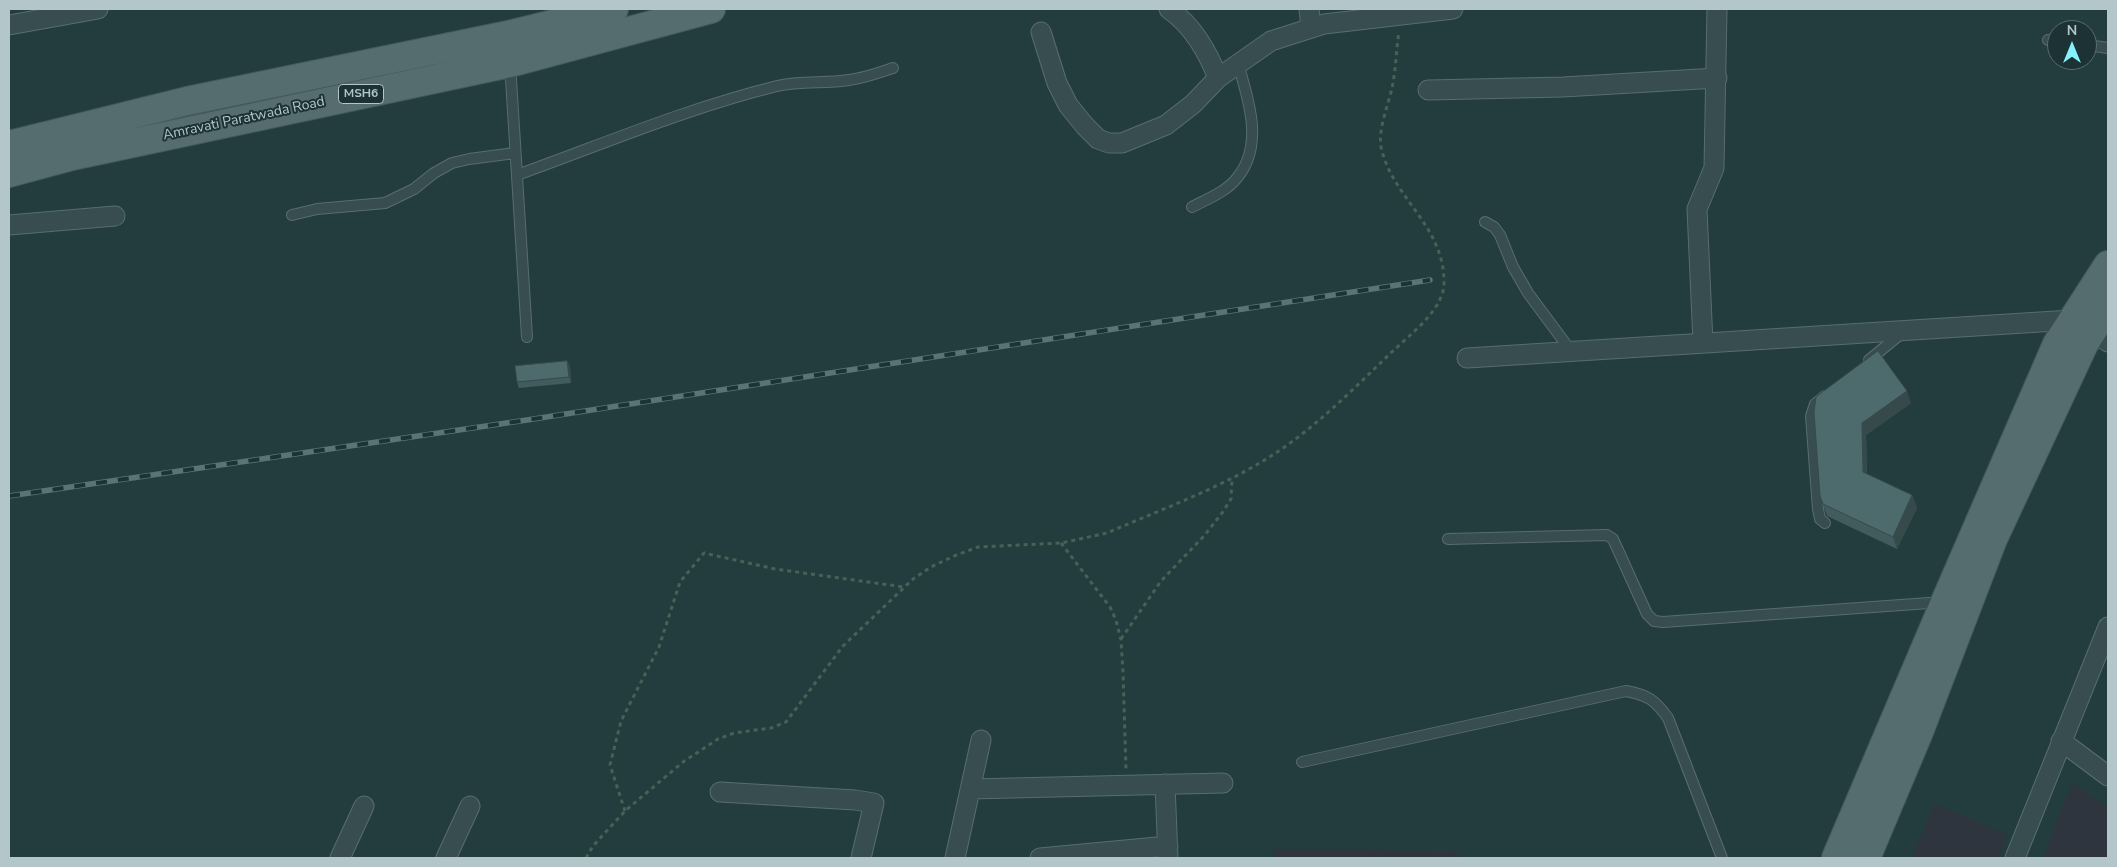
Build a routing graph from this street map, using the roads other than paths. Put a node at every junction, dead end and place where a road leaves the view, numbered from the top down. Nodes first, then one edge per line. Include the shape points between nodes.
1 (98, 9) edge
2 (614, 9) edge
3 (712, 9) edge
4 (1169, 9) edge
5 (1309, 9) edge
6 (1453, 9) edge
7 (1717, 9) edge
8 (1401, 11) edge
9 (9, 25) edge
10 (1311, 28) junction
11 (1040, 32) dead end
12 (509, 49) junction
13 (1238, 64) junction
14 (893, 68) dead end
15 (1218, 78) junction
16 (1717, 78) junction
17 (1428, 90) dead end
18 (9, 145) edge
19 (515, 153) junction
20 (9, 173) edge
21 (517, 175) junction
22 (1192, 207) dead end
23 (292, 215) dead end
24 (115, 216) dead end
25 (1485, 222) dead end
26 (9, 226) edge
27 (2108, 265) edge
28 (2108, 307) edge
29 (1904, 330) junction
30 (2091, 331) edge
31 (528, 337) dead end
32 (1703, 343) junction
33 (1571, 351) junction
34 (1467, 358) dead end
35 (1860, 367) edge
36 (1830, 392) edge
37 (1825, 523) edge
38 (1448, 539) dead end
39 (1957, 601) junction
40 (2108, 627) edge
41 (981, 740) dead end
42 (2061, 741) junction
43 (1302, 762) dead end
44 (2108, 776) edge
45 (1222, 783) dead end
46 (1165, 784) junction
47 (970, 789) junction
48 (720, 792) dead end
49 (364, 806) dead end
50 (470, 806) dead end
51 (1168, 852) edge
52 (340, 858) edge
53 (446, 858) edge
54 (862, 858) edge
55 (955, 858) edge
56 (1040, 858) edge
57 (1722, 858) edge
58 (1836, 858) edge
59 (1866, 858) edge
60 (2015, 858) edge

1 - 9 street
2 - 12 main road, Amravati Paratwada Road / MSH6
3 - 12 main road, Amravati Paratwada Road / MSH6
4 - 15 street via 1194,33
5 - 10 street
6 - 8 street
7 - 16 street
8 - 10 street
10 - 13 street via 1271,41
11 - 15 street via 1068,105 1098,139 1109,143 1122,143 1166,125 1194,104
12 - 18 main road, Amravati Paratwada Road / MSH6 via 187,101
12 - 19 lane
12 - 20 main road, Amravati Paratwada Road / MSH6
13 - 15 street
13 - 22 lane via 1251,111 1253,133 1249,157 1237,178 1219,193
14 - 21 lane via 848,81 779,86 740,96
16 - 17 street via 1563,87
16 - 32 street via 1714,168 1697,209
19 - 21 lane
19 - 23 lane via 452,163 414,190 385,203 317,209
21 - 31 lane
24 - 26 street
25 - 33 lane via 1500,235 1528,294
27 - 30 main road
28 - 30 main road
29 - 30 street
29 - 32 street
29 - 35 lane
30 - 39 main road via 2057,344
32 - 33 street
33 - 34 street
36 - 37 lane via 1815,404 1811,416 1818,509 1820,519
38 - 39 lane via 1607,535 1614,539 1647,614 1654,621
39 - 58 main road
39 - 59 main road via 1919,732
40 - 42 street
41 - 47 street
42 - 44 street
42 - 60 street
43 - 57 lane via 1626,691 1642,694 1656,702 1668,718
45 - 46 street
46 - 47 street
46 - 51 street
47 - 55 street
48 - 54 street via 855,800 874,804
49 - 52 street
50 - 53 street
51 - 56 street

